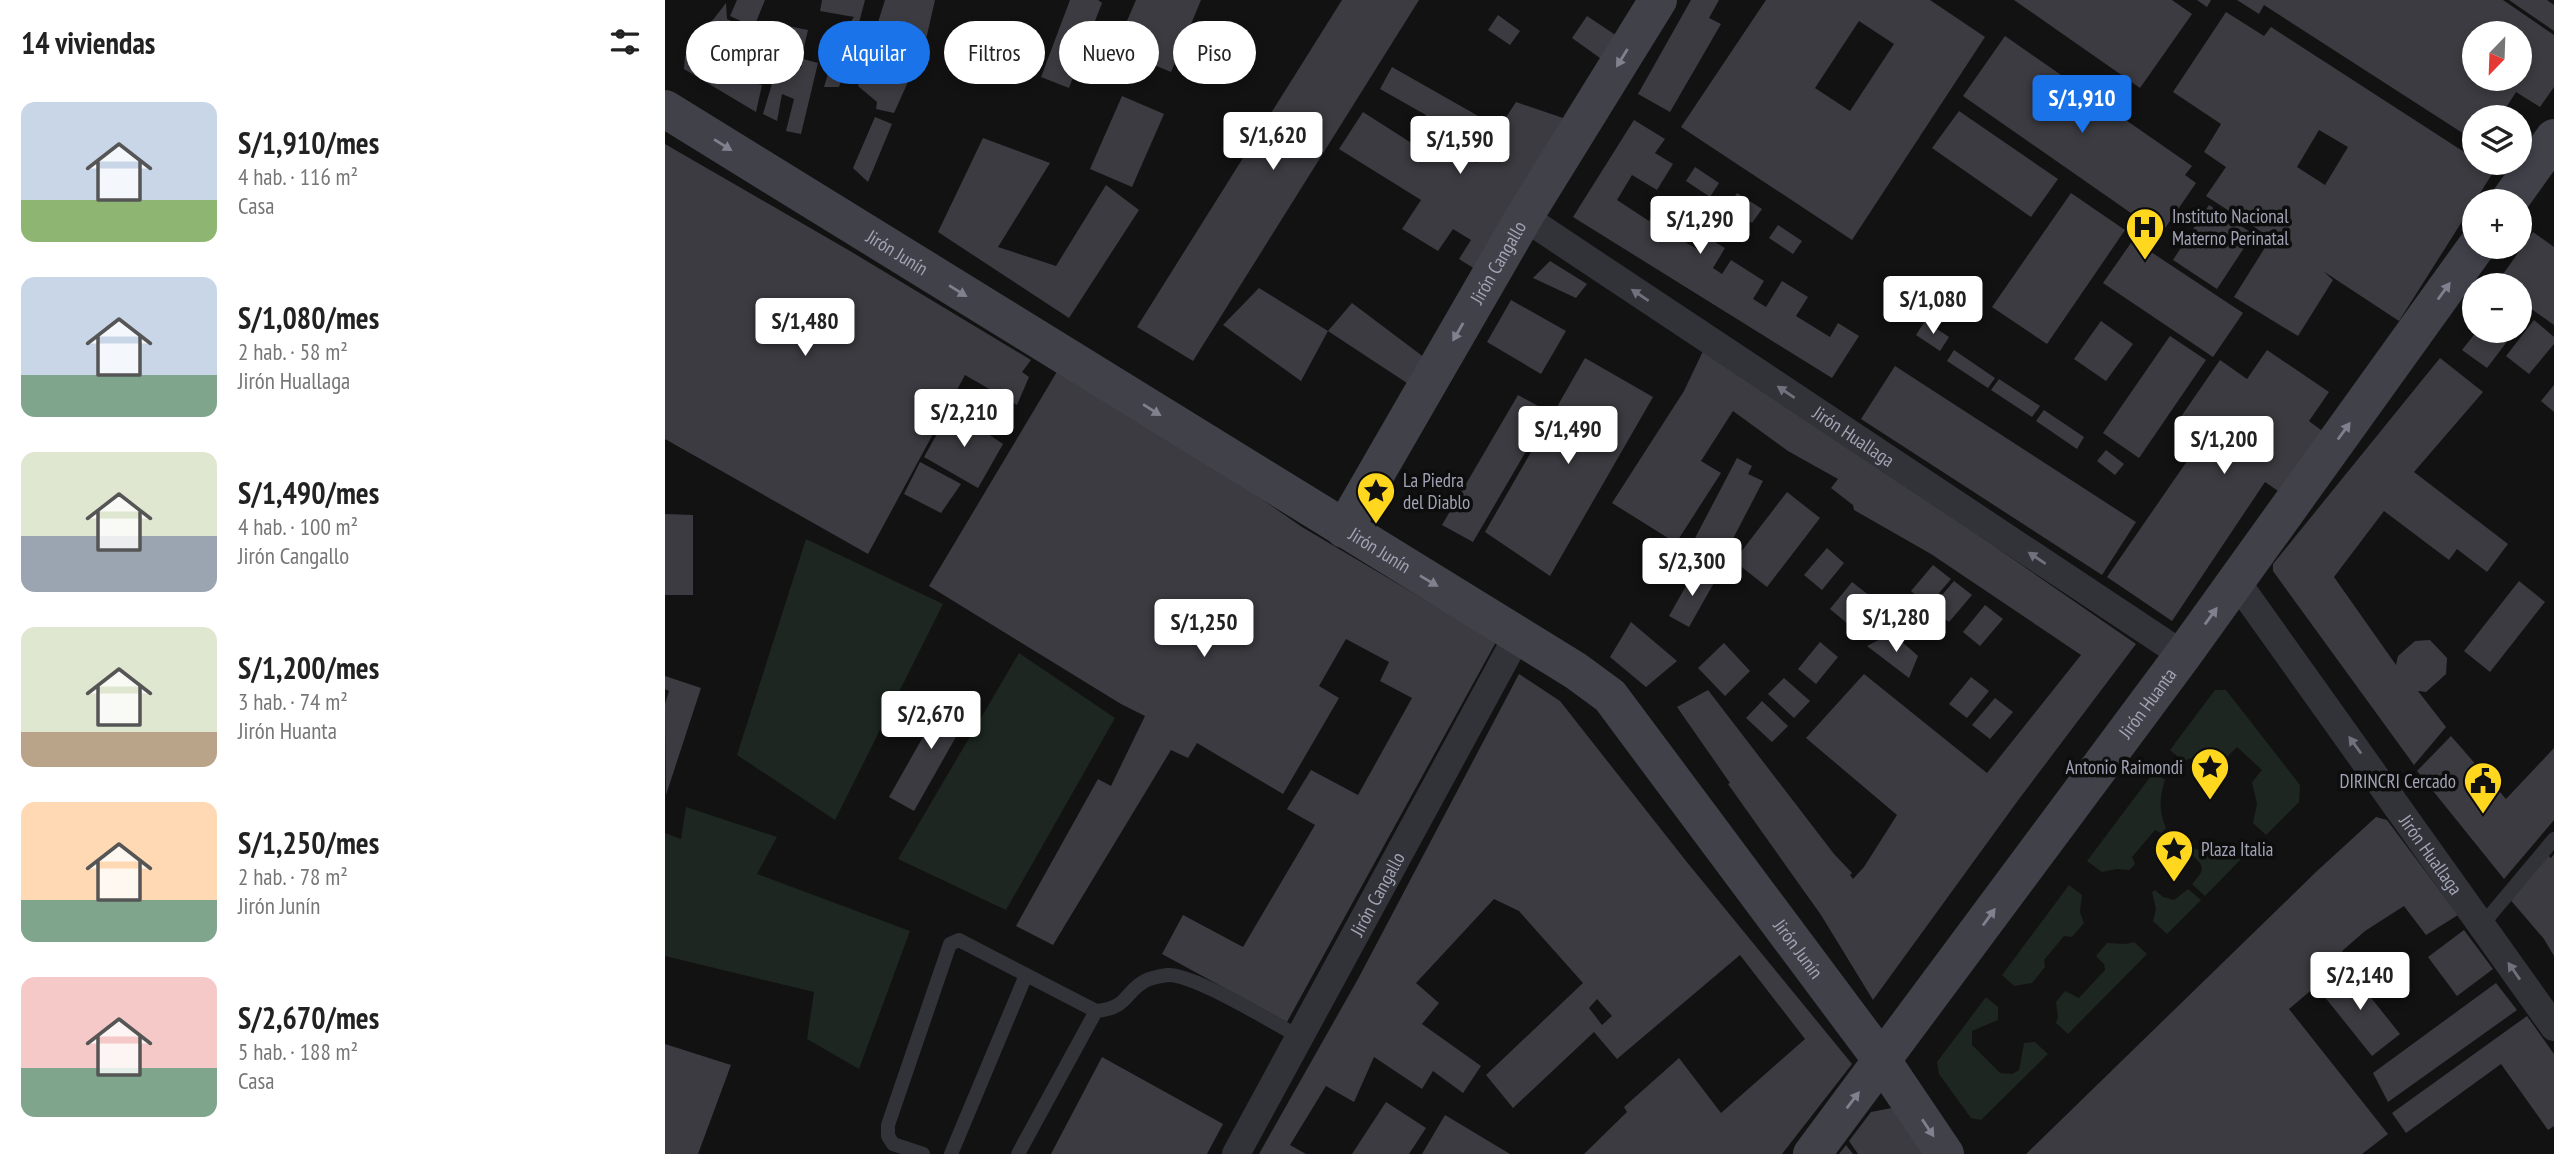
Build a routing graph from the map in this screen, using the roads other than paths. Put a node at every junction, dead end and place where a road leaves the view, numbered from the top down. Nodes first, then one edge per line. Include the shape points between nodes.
1 (1658, 0) edge
2 (665, 109) edge
3 (2554, 138) edge
4 (2518, 189) edge
5 (1524, 217) junction
6 (2467, 259) edge
7 (1344, 529) junction
8 (2237, 581) junction
9 (1518, 635) junction
10 (2183, 655) junction
11 (2554, 839) edge
12 (2482, 925) junction
13 (1026, 975) junction
14 (1096, 1012) junction
15 (2554, 1027) edge
16 (1300, 1037) junction
17 (1882, 1062) junction
18 (923, 1154) edge
19 (951, 1154) edge
20 (1018, 1154) edge
21 (1236, 1154) edge
22 (1812, 1154) edge
23 (1945, 1154) edge

1 -> 5 street, Jirón Cangallo
2 -> 7 street, Jirón Junín
3 - 4 street
5 -> 7 street, Jirón Cangallo
10 -> 5 street, Jirón Huallaga
8 -> 6 street, Jirón Huanta
7 -> 9 street, Jirón Junín
10 -> 8 street, Jirón Huanta
12 -> 8 street, Jirón Huallaga
9 - 16 street, Jirón Cangallo
9 - 17 street, Jirón Junín via 1609,696
17 -> 10 street, Jirón Huanta
11 - 12 lane
15 -> 12 street, Jirón Huallaga
13 - 14 lane
13 - 18 lane via 959,940 950,944 888,1125 893,1144
13 - 19 lane
14 - 16 lane via 1111,1010 1145,981 1168,975 1200,983
14 - 20 lane
16 - 21 street, Jirón Cangallo
22 -> 17 street, Jirón Huanta
17 -> 23 street, Jirón Junín

